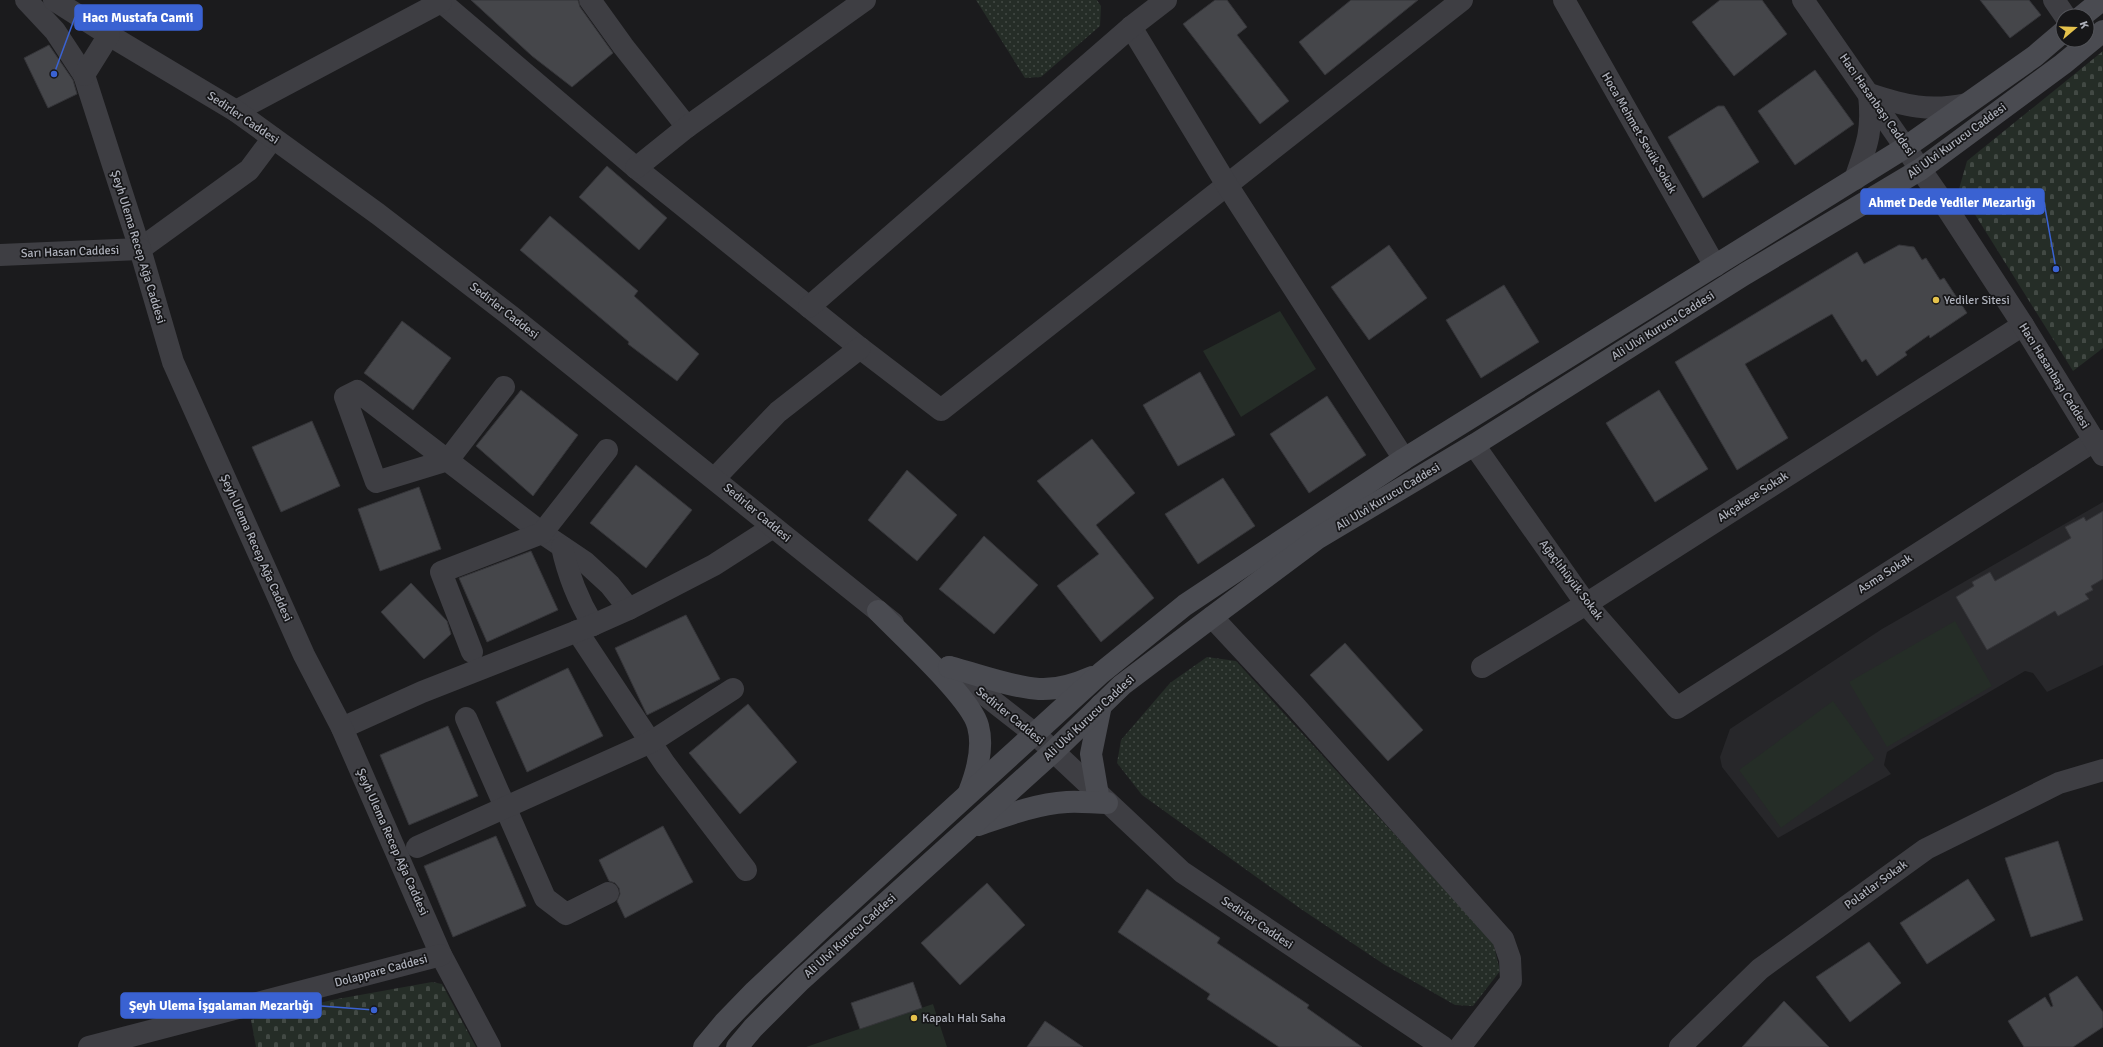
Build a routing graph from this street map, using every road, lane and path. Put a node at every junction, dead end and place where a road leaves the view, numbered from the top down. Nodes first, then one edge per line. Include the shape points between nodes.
1 (26, 0) edge
2 (54, 0) edge
3 (590, 0) edge
4 (865, 0) edge
5 (1166, 0) edge
6 (1462, 0) edge
7 (1564, 0) edge
8 (1803, 0) edge
9 (2102, 0) edge
10 (440, 1) edge
11 (2092, 8) edge
12 (1131, 26) junction
13 (2103, 31) edge
14 (109, 35) junction
15 (2055, 39) edge
16 (84, 75) junction
17 (1869, 94) junction
18 (1967, 104) junction
19 (236, 111) junction
20 (687, 127) junction
21 (273, 138) junction
22 (1906, 148) junction
23 (636, 168) junction
24 (1921, 169) junction
25 (1855, 179) junction
26 (1227, 185) junction
27 (140, 249) junction
28 (0, 255) edge
29 (1715, 266) junction
30 (809, 307) junction
31 (2023, 325) junction
32 (860, 348) junction
33 (504, 387) dead end
34 (1474, 445) junction
35 (2100, 446) edge
36 (607, 450) dead end
37 (1404, 458) junction
38 (448, 460) junction
39 (715, 478) junction
40 (773, 527) junction
41 (542, 533) junction
42 (562, 547) junction
43 (1586, 604) junction
44 (629, 609) junction
45 (878, 611) junction
46 (1212, 617) junction
47 (585, 628) junction
48 (472, 652) dead end
49 (949, 667) junction
50 (1482, 667) dead end
51 (1101, 673) junction
52 (732, 689) dead end
53 (1101, 705) junction
54 (1676, 708) joint
55 (466, 718) dead end
56 (342, 728) junction
57 (1035, 734) junction
58 (651, 742) junction
59 (1053, 752) junction
60 (2103, 770) edge
61 (968, 795) junction
62 (1103, 799) junction
63 (505, 808) junction
64 (967, 829) junction
65 (417, 847) dead end
66 (746, 870) dead end
67 (608, 893) dead end
68 (441, 955) junction
69 (89, 1047) edge
70 (490, 1047) edge
71 (704, 1047) edge
72 (737, 1047) edge
73 (1443, 1047) edge
74 (1460, 1047) edge
75 (1680, 1047) edge

1 - 16 street, Şeyh Ulema Recep Ağa Caddesi via 55,31
2 - 14 street, Sedirler Caddesi
3 - 20 street
4 - 20 street
5 - 12 street
6 - 26 street
7 - 29 street, Hoca Mehmet Sevük Sokak
8 - 17 street, Hacı Hasanbaşı Caddesi
9 - 11 main road
10 - 19 street
10 - 23 street
12 - 26 street
12 - 30 street
13 - 24 main road, Ali Ulvi Kurucu Caddesi via 2063,64
14 - 16 street
14 - 19 street, Sedirler Caddesi
15 - 18 main road, Ali Ulvi Kurucu Caddesi
16 - 27 street, Şeyh Ulema Recep Ağa Caddesi
17 - 18 street via 1922,108 1949,108
17 - 22 street, Hacı Hasanbaşı Caddesi
17 - 25 street via 1872,120 1868,143
18 - 22 main road, Ali Ulvi Kurucu Caddesi
19 - 21 street, Sedirler Caddesi
20 - 23 street
21 - 27 street via 249,170
21 - 39 street, Sedirler Caddesi via 512,317
22 - 24 street, Hacı Hasanbaşı Caddesi
22 - 25 main road, Ali Ulvi Kurucu Caddesi
23 - 30 street
24 - 31 street, Hacı Hasanbaşı Caddesi
24 - 34 main road, Ali Ulvi Kurucu Caddesi via 1745,274
25 - 29 main road, Ali Ulvi Kurucu Caddesi
26 - 32 street via 941,410
26 - 37 street
27 - 28 street, Sarı Hasan Caddesi
27 - 56 street, Şeyh Ulema Recep Ağa Caddesi via 173,362 304,655
29 - 37 main road, Ali Ulvi Kurucu Caddesi
30 - 32 street
31 - 35 street, Hacı Hasanbaşı Caddesi
31 - 43 street, Akçakese Sokak
32 - 39 street via 778,412
33 - 38 street
34 - 43 street, Ağaçlıhüyük Sokak
34 - 46 main road, Ali Ulvi Kurucu Caddesi via 1318,538
35 - 54 street, Asma Sokak
36 - 41 street
37 - 51 main road, Ali Ulvi Kurucu Caddesi via 1185,605
38 - 38 street via 376,482 345,397 358,391
38 - 41 street
39 - 40 street, Sedirler Caddesi
40 - 44 street via 714,565
40 - 45 street, Sedirler Caddesi
41 - 42 street
41 - 48 street via 441,572
42 - 44 street via 585,562 610,584
42 - 47 street
43 - 50 street, Akçakese Sokak
43 - 54 street, Ağaçlıhüyük Sokak
44 - 47 street
45 - 49 street, Sedirler Caddesi
45 - 61 main road via 967,703 978,726 980,747 977,770
46 - 53 main road, Ali Ulvi Kurucu Caddesi via 1122,685
46 - 74 street via 1503,939 1510,959 1510,981
47 - 56 street via 422,692
47 - 58 street
49 - 51 main road via 1039,689 1075,684
49 - 57 street, Sedirler Caddesi
51 - 57 main road, Ali Ulvi Kurucu Caddesi
52 - 58 street
53 - 59 main road, Ali Ulvi Kurucu Caddesi
53 - 62 main road via 1091,754 1092,768
55 - 63 street
56 - 68 street, Şeyh Ulema Recep Ağa Caddesi
57 - 59 street, Sedirler Caddesi
57 - 61 main road, Ali Ulvi Kurucu Caddesi
58 - 63 street
58 - 66 street
59 - 62 street, Sedirler Caddesi
59 - 64 main road, Ali Ulvi Kurucu Caddesi
60 - 75 street, Polatlar Sokak via 2059,783 1926,849 1760,969
61 - 71 main road, Ali Ulvi Kurucu Caddesi via 755,991
62 - 64 main road via 1067,802 1014,812
62 - 73 street, Sedirler Caddesi via 1182,872
63 - 65 street
63 - 67 street via 545,898 566,914
64 - 72 main road, Ali Ulvi Kurucu Caddesi via 801,980
68 - 69 street, Dolappare Caddesi
68 - 70 street, Şeyh Ulema Recep Ağa Caddesi

